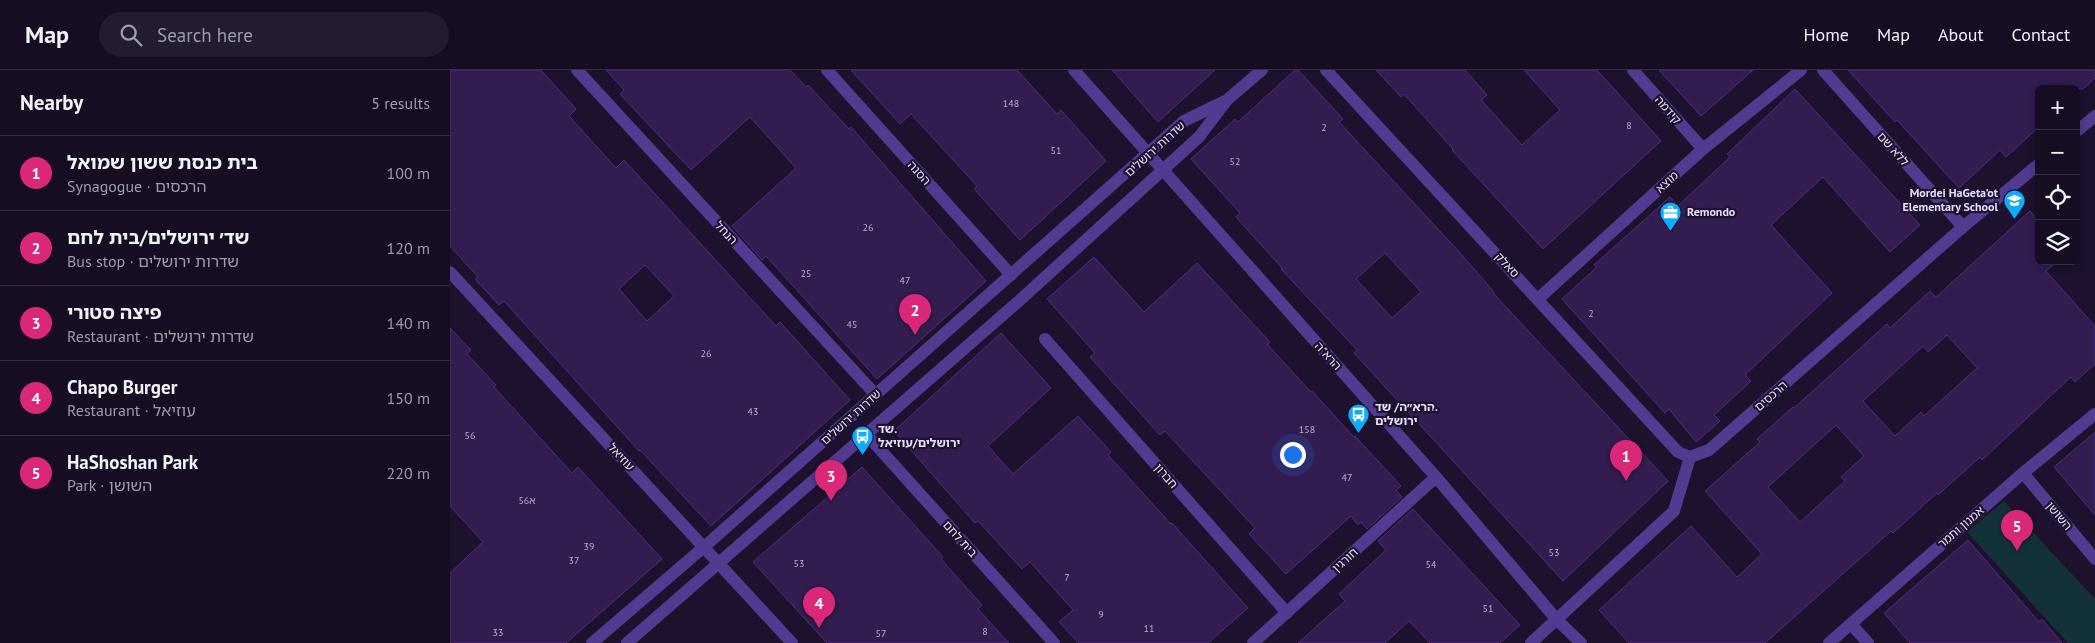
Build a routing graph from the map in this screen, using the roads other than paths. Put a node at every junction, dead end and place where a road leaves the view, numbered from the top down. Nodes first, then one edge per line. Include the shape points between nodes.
1 (577, 70) edge
2 (827, 70) edge
3 (1074, 70) edge
4 (1262, 70) edge
5 (1326, 70) edge
6 (1633, 70) edge
7 (1801, 70) edge
8 (1823, 70) edge
9 (1227, 100) junction
10 (2095, 116) edge
11 (2078, 130) edge
12 (1703, 149) junction
13 (1150, 154) junction
14 (2035, 167) edge
15 (1162, 170) junction
16 (1964, 227) junction
17 (450, 272) edge
18 (1011, 275) junction
19 (1538, 299) junction
20 (1045, 339) dead end
21 (876, 395) junction
22 (2095, 414) edge
23 (866, 435) junction
24 (1690, 456) junction
25 (2023, 473) junction
26 (1436, 477) junction
27 (704, 547) junction
28 (2095, 558) edge
29 (719, 562) junction
30 (1287, 614) junction
31 (1558, 620) junction
32 (1851, 624) junction
33 (592, 643) edge
34 (628, 643) edge
35 (792, 643) edge
36 (1054, 643) edge
37 (1253, 643) edge
38 (1531, 643) edge
39 (1581, 643) edge
40 (1829, 643) edge
41 (1868, 643) edge

1 - 21 street, הנחל
2 - 18 street, הסנה
3 - 13 street, הרא"ה
4 - 9 street
5 - 19 street, סאלק
6 - 12 street, קידמה
7 - 12 street, מוצא
8 - 16 street, ללא שם
9 - 13 street, שדרות ירושלים via 1184,121
9 - 15 street, שדרות ירושלים via 1199,137
10 - 11 street
12 - 19 street, מוצא
13 - 15 street, הרא"ה
13 - 18 street, שדרות ירושלים
14 - 16 street, הרכסים
15 - 23 street, שדרות ירושלים
15 - 26 street, הרא"ה
16 - 24 street, הרכסים via 1709,450
17 - 27 street, עוזיאל
18 - 21 street, שדרות ירושלים
19 - 24 street, סאלק via 1678,452
20 - 30 street, חברון
21 - 27 street, שדרות ירושלים
22 - 25 street, אמנון ותמר
23 - 29 street, שדרות ירושלים
23 - 36 street, בית לחם
24 - 31 street via 1674,511
25 - 28 street, השושן
25 - 32 street, אמנון ותמר
26 - 30 street, חורגין
26 - 31 street, הרא"ה
27 - 29 street, עוזיאל
27 - 33 street, שדרות ירושלים
29 - 34 street, שדרות ירושלים
29 - 35 street, עוזיאל
30 - 37 street, חורגין
31 - 38 street
31 - 39 street, הרא"ה
32 - 40 street, אמנון ותמר
32 - 41 street

